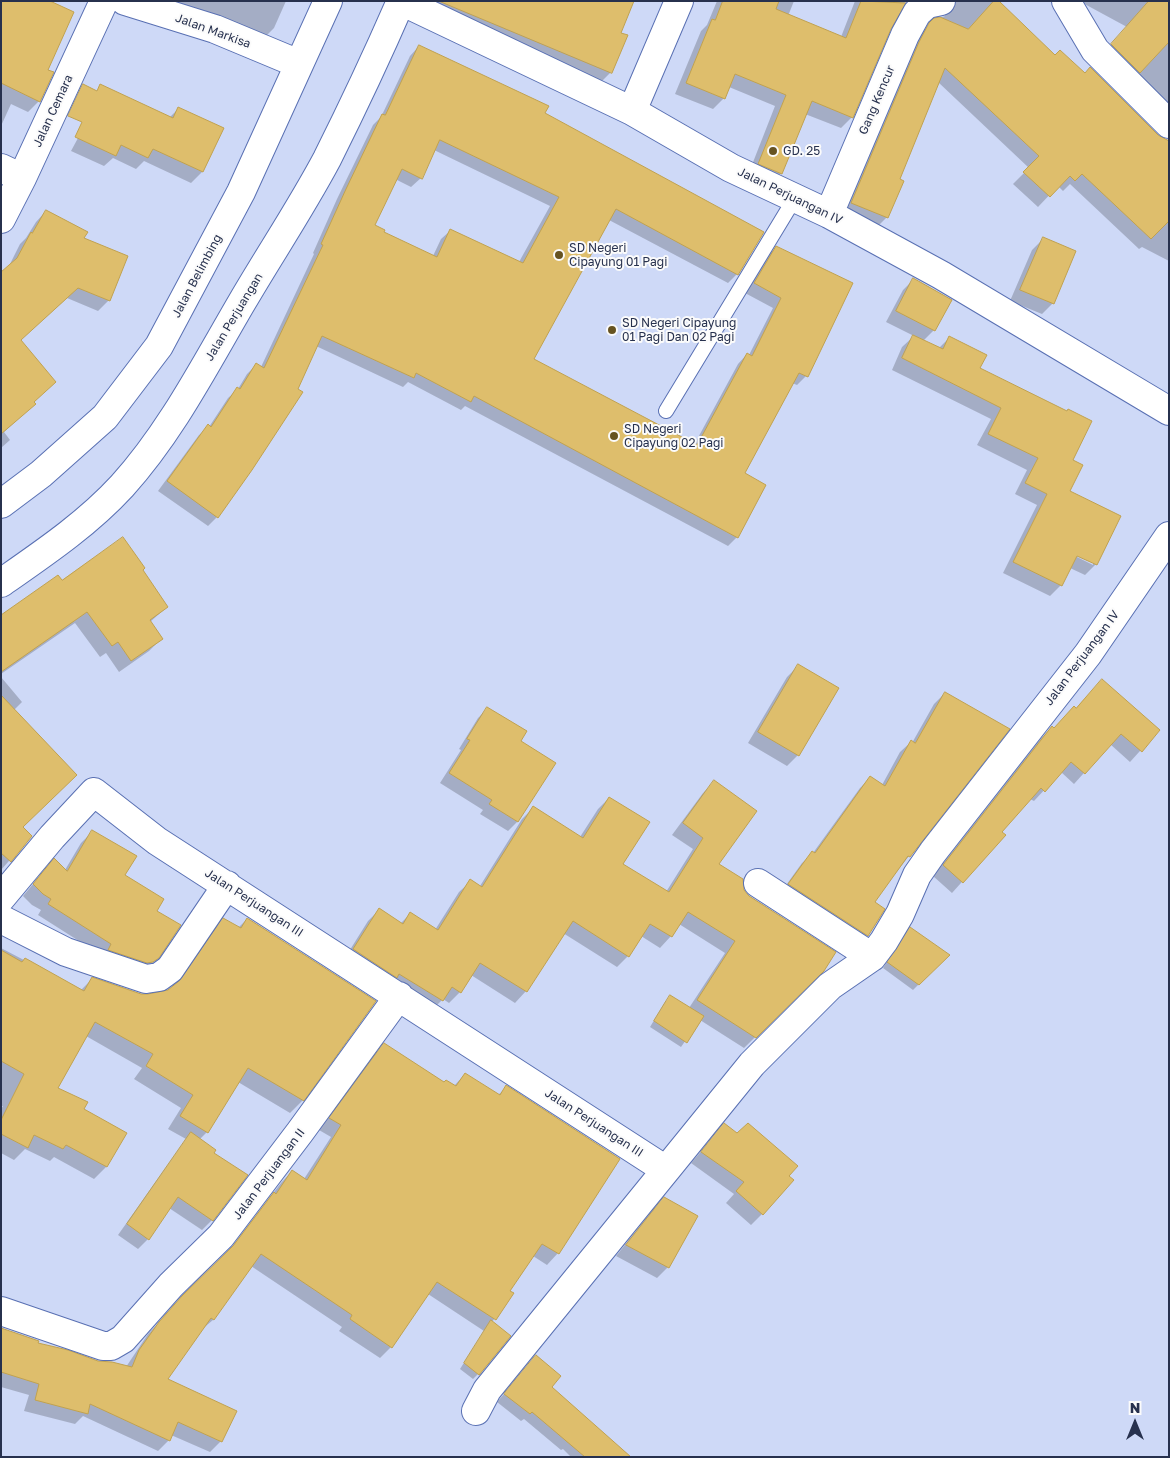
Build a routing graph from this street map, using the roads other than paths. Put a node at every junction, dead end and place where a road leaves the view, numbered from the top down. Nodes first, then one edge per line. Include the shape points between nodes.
1 (104, 1) edge
2 (125, 1) edge
3 (328, 1) edge
4 (401, 1) edge
5 (679, 1) edge
6 (941, 1) edge
7 (1066, 1) edge
8 (299, 64) junction
9 (632, 112) junction
10 (1169, 124) edge
11 (12, 173) edge
12 (795, 198) junction
13 (829, 214) junction
14 (1, 219) edge
15 (666, 411) dead end
16 (1169, 411) edge
17 (1, 504) edge
18 (1169, 536) edge
19 (1, 583) edge
20 (758, 883) dead end
21 (227, 885) junction
22 (1, 898) edge
23 (1, 919) edge
24 (872, 956) junction
25 (400, 996) junction
26 (666, 1170) junction
27 (1, 1311) edge
28 (476, 1411) dead end

1 - 11 street, Jalan Cemara
2 - 8 street, Jalan Markisa via 215,29
3 - 8 street, Jalan Belimbing
4 - 9 street, Jalan Perjuangan IV
4 - 19 street, Jalan Perjuangan via 326,160 167,427 143,461 96,512
5 - 9 street
6 - 13 street, Gang Kencur via 926,4 905,35
7 - 10 street via 1095,50
8 - 17 street, Jalan Belimbing via 241,192 159,346 105,417 41,474
9 - 12 street, Jalan Perjuangan IV via 731,168
11 - 14 street, Jalan Cemara
12 - 13 street, Jalan Perjuangan IV
12 - 15 lane
13 - 16 street, Jalan Perjuangan IV via 941,275
18 - 24 street, Jalan Perjuangan IV via 1088,654 917,875 900,914
20 - 24 street
21 - 22 street, Jalan Perjuangan III via 157,841 94,792
21 - 23 street via 170,969 159,977 146,979 66,952
21 - 25 street, Jalan Perjuangan III
24 - 26 street via 830,986 752,1064
25 - 26 street, Jalan Perjuangan III
25 - 27 street, Jalan Perjuangan II via 221,1236 123,1339 111,1346 103,1346
26 - 28 street via 487,1390

